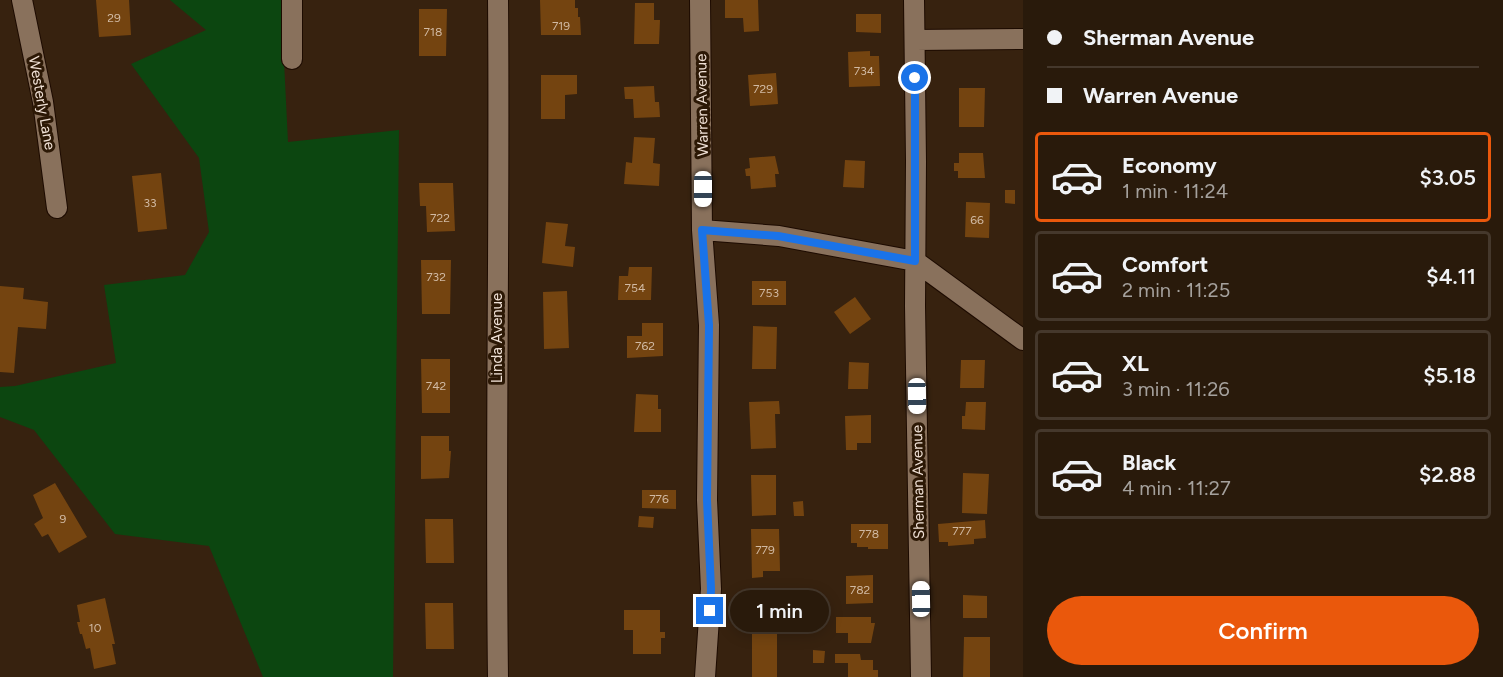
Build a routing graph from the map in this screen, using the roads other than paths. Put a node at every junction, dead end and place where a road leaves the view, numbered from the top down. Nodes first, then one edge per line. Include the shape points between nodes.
1 (22, 0) edge
2 (292, 0) edge
3 (498, 0) edge
4 (700, 0) edge
5 (914, 0) edge
6 (1023, 39) edge
7 (915, 40) junction
8 (292, 59) dead end
9 (57, 208) dead end
10 (702, 230) junction
11 (915, 261) junction
12 (1023, 340) edge
13 (498, 677) edge
14 (705, 677) edge
15 (921, 677) edge

1 - 9 street, Westerly Lane via 43,102
2 - 8 street
3 - 13 street, Linda Avenue
4 - 10 street, Warren Avenue
5 - 7 street, Sherman Avenue
6 - 7 street
7 - 11 street, Sherman Avenue
10 - 11 street via 778,236
10 - 14 street, Warren Avenue via 709,325 707,500 711,589
11 - 12 street
11 - 15 street, Sherman Avenue

